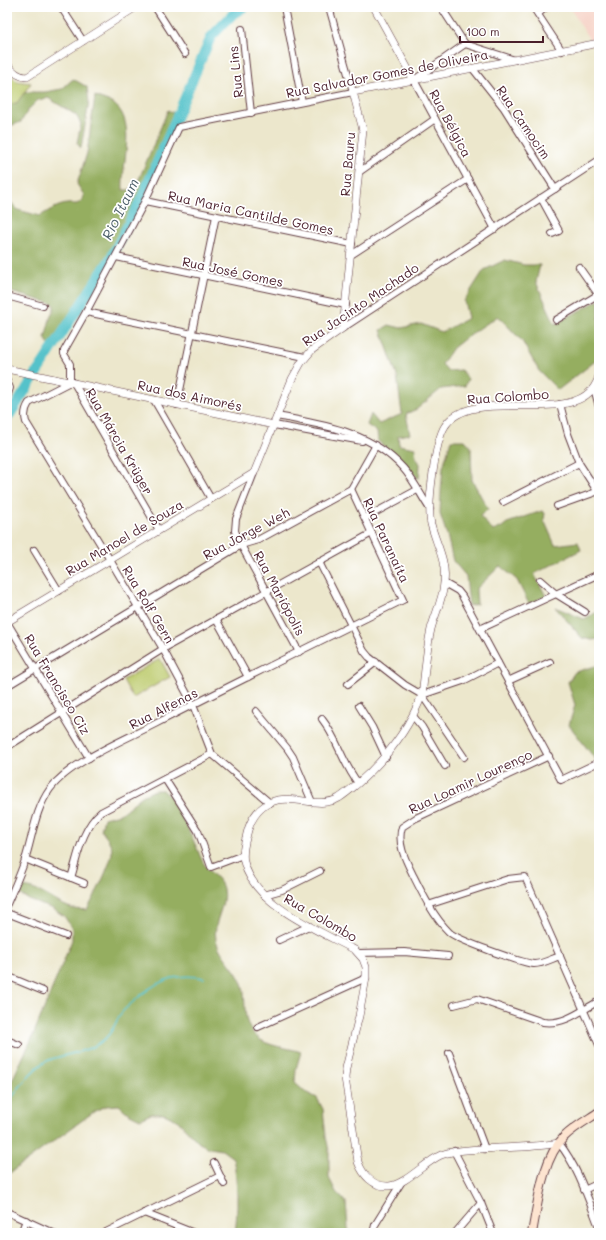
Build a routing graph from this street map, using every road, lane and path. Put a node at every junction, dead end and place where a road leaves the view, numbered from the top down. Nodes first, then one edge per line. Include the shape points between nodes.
1 (61, 7) edge
2 (134, 7) edge
3 (155, 7) edge
4 (284, 7) edge
5 (329, 7) edge
6 (374, 7) edge
7 (441, 7) edge
8 (533, 7) edge
9 (546, 7) edge
10 (538, 14) junction
11 (242, 29) dead end
12 (83, 42) junction
13 (465, 44) junction
14 (599, 44) edge
15 (562, 51) junction
16 (185, 54) dead end
17 (515, 60) junction
18 (7, 64) edge
19 (473, 68) junction
20 (414, 80) junction
21 (353, 92) junction
22 (302, 102) junction
23 (250, 113) junction
24 (435, 119) junction
25 (599, 160) edge
26 (359, 172) junction
27 (468, 179) junction
28 (555, 189) junction
29 (541, 198) junction
30 (145, 201) junction
31 (216, 216) junction
32 (495, 229) junction
33 (552, 234) dead end
34 (352, 244) junction
35 (351, 255) junction
36 (116, 257) junction
37 (580, 266) dead end
38 (204, 276) junction
39 (599, 294) edge
40 (7, 296) edge
41 (346, 305) junction
42 (43, 306) dead end
43 (86, 312) junction
44 (556, 320) dead end
45 (343, 328) junction
46 (192, 334) junction
47 (305, 357) junction
48 (7, 369) edge
49 (599, 376) edge
50 (7, 381) edge
51 (72, 382) junction
52 (594, 388) junction
53 (7, 397) edge
54 (154, 400) junction
55 (560, 404) junction
56 (178, 405) junction
57 (599, 406) edge
58 (277, 416) junction
59 (274, 425) junction
60 (369, 442) junction
61 (376, 445) junction
62 (579, 463) junction
63 (254, 473) junction
64 (351, 489) junction
65 (418, 490) junction
66 (598, 491) edge
67 (211, 499) junction
68 (502, 502) dead end
69 (558, 506) dead end
70 (430, 509) junction
71 (365, 518) junction
72 (159, 530) junction
73 (372, 533) junction
74 (241, 545) junction
75 (34, 550) dead end
76 (110, 560) junction
77 (319, 562) junction
78 (599, 574) edge
79 (540, 580) dead end
80 (444, 583) junction
81 (59, 591) junction
82 (267, 591) junction
83 (556, 594) junction
84 (403, 600) joint
85 (138, 607) junction
86 (585, 612) dead end
87 (216, 619) junction
88 (7, 622) edge
89 (351, 626) junction
90 (480, 629) junction
91 (163, 648) junction
92 (299, 652) junction
93 (376, 662) junction
94 (550, 662) dead end
95 (498, 663) junction
96 (35, 669) junction
97 (248, 677) junction
98 (508, 682) junction
99 (348, 684) dead end
100 (7, 686) edge
101 (422, 696) junction
102 (193, 705) junction
103 (360, 706) dead end
104 (256, 711) dead end
105 (62, 712) junction
106 (413, 716) junction
107 (322, 719) dead end
108 (7, 747) edge
109 (212, 754) junction
110 (549, 756) junction
111 (386, 757) junction
112 (464, 757) dead end
113 (89, 758) junction
114 (599, 762) edge
115 (445, 766) dead end
116 (165, 779) junction
117 (358, 783) junction
118 (312, 802) junction
119 (270, 803) junction
120 (243, 855) junction
121 (25, 859) junction
122 (320, 871) dead end
123 (72, 878) junction
124 (84, 883) dead end
125 (264, 895) junction
126 (7, 904) edge
127 (428, 904) junction
128 (7, 913) edge
129 (309, 926) junction
130 (66, 936) dead end
131 (279, 940) dead end
132 (359, 953) junction
133 (448, 956) dead end
134 (560, 956) junction
135 (7, 976) edge
136 (366, 978) junction
137 (43, 991) dead end
138 (599, 1001) edge
139 (454, 1005) dead end
140 (584, 1010) junction
141 (258, 1027) dead end
142 (7, 1040) edge
143 (19, 1045) dead end
144 (599, 1045) edge
145 (449, 1053) dead end
146 (599, 1112) edge
147 (558, 1143) junction
148 (485, 1149) junction
149 (454, 1151) junction
150 (214, 1163) dead end
151 (220, 1176) junction
152 (401, 1183) junction
153 (599, 1183) edge
154 (224, 1184) dead end
155 (584, 1190) junction
156 (481, 1203) junction
157 (7, 1212) edge
158 (144, 1213) junction
159 (26, 1220) junction
160 (599, 1227) edge
161 (21, 1233) edge
162 (53, 1233) edge
163 (104, 1233) edge
164 (194, 1233) edge
165 (373, 1233) edge
166 (455, 1233) edge
167 (493, 1233) edge
168 (532, 1233) edge

1 - 12 street
2 - 12 street
3 - 16 street
4 - 22 street
5 - 21 street, Rua Bauru
6 - 20 street, Rua Bélgica
7 - 13 street
8 - 10 street
9 - 10 street
10 - 15 street
11 - 23 street, Rua Lins
12 - 18 street via 28,77 16,74
13 - 17 street
13 - 20 street
14 - 15 street, Rua Salvador Gomes de Oliveira
15 - 17 street, Rua Salvador Gomes de Oliveira
17 - 19 street, Rua Salvador Gomes de Oliveira
19 - 20 street, Rua Salvador Gomes de Oliveira
19 - 28 street, Rua Camocim via 504,108
20 - 21 street, Rua Salvador Gomes de Oliveira
20 - 24 street, Rua Bélgica
21 - 22 street, Rua Salvador Gomes de Oliveira
21 - 26 street, Rua Bauru via 363,125
22 - 23 street, Rua Salvador Gomes de Oliveira
23 - 30 street, Rua Salvador Gomes de Oliveira via 179,127
24 - 26 street
24 - 27 street, Rua Bélgica
25 - 28 street, Rua Jacinto Machado
26 - 34 street, Rua Bauru
27 - 32 street, Rua Bélgica
27 - 35 street
28 - 29 street, Rua Jacinto Machado
29 - 32 street, Rua Jacinto Machado
29 - 33 street via 559,231
30 - 31 street, Rua Maria Cantilde Gomes
30 - 36 street
31 - 34 street, Rua Maria Cantilde Gomes
31 - 38 street
32 - 45 street, Rua Jacinto Machado
34 - 35 street, Rua Bauru
35 - 41 street, Rua Bauru
36 - 38 street, Rua José Gomes
36 - 43 street
37 - 39 street
38 - 41 street, Rua José Gomes
38 - 46 street
39 - 44 street
40 - 42 street
41 - 45 street, Rua Bauru
43 - 46 street
43 - 51 street via 64,351 70,364
45 - 47 street, Rua Jacinto Machado
46 - 47 street
46 - 56 street
47 - 58 street, Rua Jacinto Machado via 292,379
48 - 51 street, Rua dos Aimorés
49 - 52 street
50 - 53 street via 10,388
51 - 54 street, Rua dos Aimorés
51 - 72 street, Rua Márcia Krüger
51 - 76 street, Rua Rolf Gern via 29,403 25,412 26,422
52 - 55 street, Rua Colombo via 582,398
52 - 57 street
54 - 56 street, Rua dos Aimorés
54 - 67 street
55 - 62 street
55 - 70 street, Rua Colombo via 476,408 464,410 453,417 444,426 439,440
56 - 59 street, Rua dos Aimorés
58 - 59 street, Rua Jacinto Machado
58 - 60 street, Rua dos Aimorés via 340,429
59 - 60 street, Rua dos Aimorés
59 - 63 street, Rua Jacinto Machado
60 - 61 street, Rua dos Aimorés
61 - 64 street
61 - 65 street, Rua dos Aimorés via 404,468
62 - 66 street
62 - 68 street
63 - 67 street, Rua Manoel de Souza
63 - 74 street, Rua Jacinto Machado via 236,519 235,531
64 - 71 street, Rua Paranaíta
64 - 74 street, Rua Jorge Weh via 258,540
65 - 70 street, Rua dos Aimorés
65 - 71 street
66 - 69 street
67 - 72 street, Rua Manoel de Souza
70 - 80 street, Rua Colombo via 431,523 444,564
71 - 73 street, Rua Paranaíta
72 - 76 street, Rua Manoel de Souza
73 - 77 street
73 - 84 street, Rua Paranaíta
74 - 82 street, Rua Mariópolis
74 - 85 street, Rua Jorge Weh
75 - 81 street
76 - 81 street, Rua Manoel de Souza
76 - 85 street, Rua Rolf Gern
77 - 82 street
77 - 89 street
78 - 83 street
79 - 83 street
80 - 90 street via 462,596
80 - 101 street, Rua Colombo via 429,639
81 - 88 street, Rua Manoel de Souza
82 - 87 street
82 - 92 street, Rua Mariópolis
83 - 86 street
83 - 90 street
84 - 89 street, Rua Alfenas
85 - 91 street, Rua Rolf Gern
85 - 96 street, Rua Jorge Weh
87 - 91 street
87 - 97 street
88 - 96 street, Rua Francisco Ciz
89 - 92 street, Rua Alfenas
89 - 93 street via 364,651
90 - 95 street
91 - 102 street, Rua Rolf Gern
91 - 105 street
92 - 97 street, Rua Alfenas
93 - 99 street
93 - 101 street
94 - 98 street
95 - 98 street
95 - 101 street via 463,681
96 - 100 street, Rua Jorge Weh
96 - 105 street, Rua Francisco Ciz
97 - 102 street, Rua Alfenas
98 - 110 street
101 - 106 street, Rua Colombo
101 - 112 street
102 - 109 street, Rua Rolf Gern
102 - 113 street, Rua Alfenas
103 - 111 street
104 - 118 street via 293,757
105 - 108 street
105 - 113 street, Rua Francisco Ciz
106 - 111 street, Rua Colombo
106 - 115 street
107 - 117 street
109 - 116 street
109 - 119 street, Rua Rolf Gern
110 - 114 street via 562,780
110 - 127 street, Rua Loamir Lourenço via 416,818 402,827 400,838 405,856
111 - 117 street, Rua Colombo
113 - 121 street, Rua Alfenas via 70,769 50,790 36,818
116 - 120 street via 198,831 211,867
116 - 123 street via 96,817 86,832
117 - 118 street, Rua Colombo via 333,801
118 - 119 street, Rua Colombo via 286,800
119 - 120 street, Rua Colombo via 261,808 252,819
120 - 125 street, Rua Colombo via 248,873
121 - 123 street
121 - 126 street, Rua Alfenas
122 - 125 street via 282,890
123 - 124 street
125 - 129 street, Rua Colombo via 282,910
127 - 134 street via 448,932 459,939 533,964
127 - 134 street via 508,879 525,877
128 - 130 street
129 - 131 street
129 - 132 street, Rua Colombo
132 - 133 street via 404,952
132 - 136 street, Rua Colombo via 365,963
134 - 140 street
135 - 137 street
136 - 141 street
136 - 152 street, Rua Colombo via 345,1072 356,1150 362,1170 370,1180 383,1186
138 - 140 street
139 - 140 street via 477,999 543,1022 554,1023
140 - 144 street
142 - 143 street
145 - 148 street
146 - 147 main road via 568,1132
147 - 148 street, Rua Colombo
147 - 155 street via 568,1156
147 - 168 main road via 546,1170
148 - 149 street, Rua Colombo
149 - 152 street, Rua Colombo via 437,1157
149 - 156 street
150 - 151 street
151 - 154 street
151 - 158 street
152 - 165 street via 375,1225
153 - 155 street
155 - 160 street
156 - 166 street
156 - 167 street
157 - 159 street
158 - 163 street
158 - 164 street
159 - 161 street
159 - 162 street

